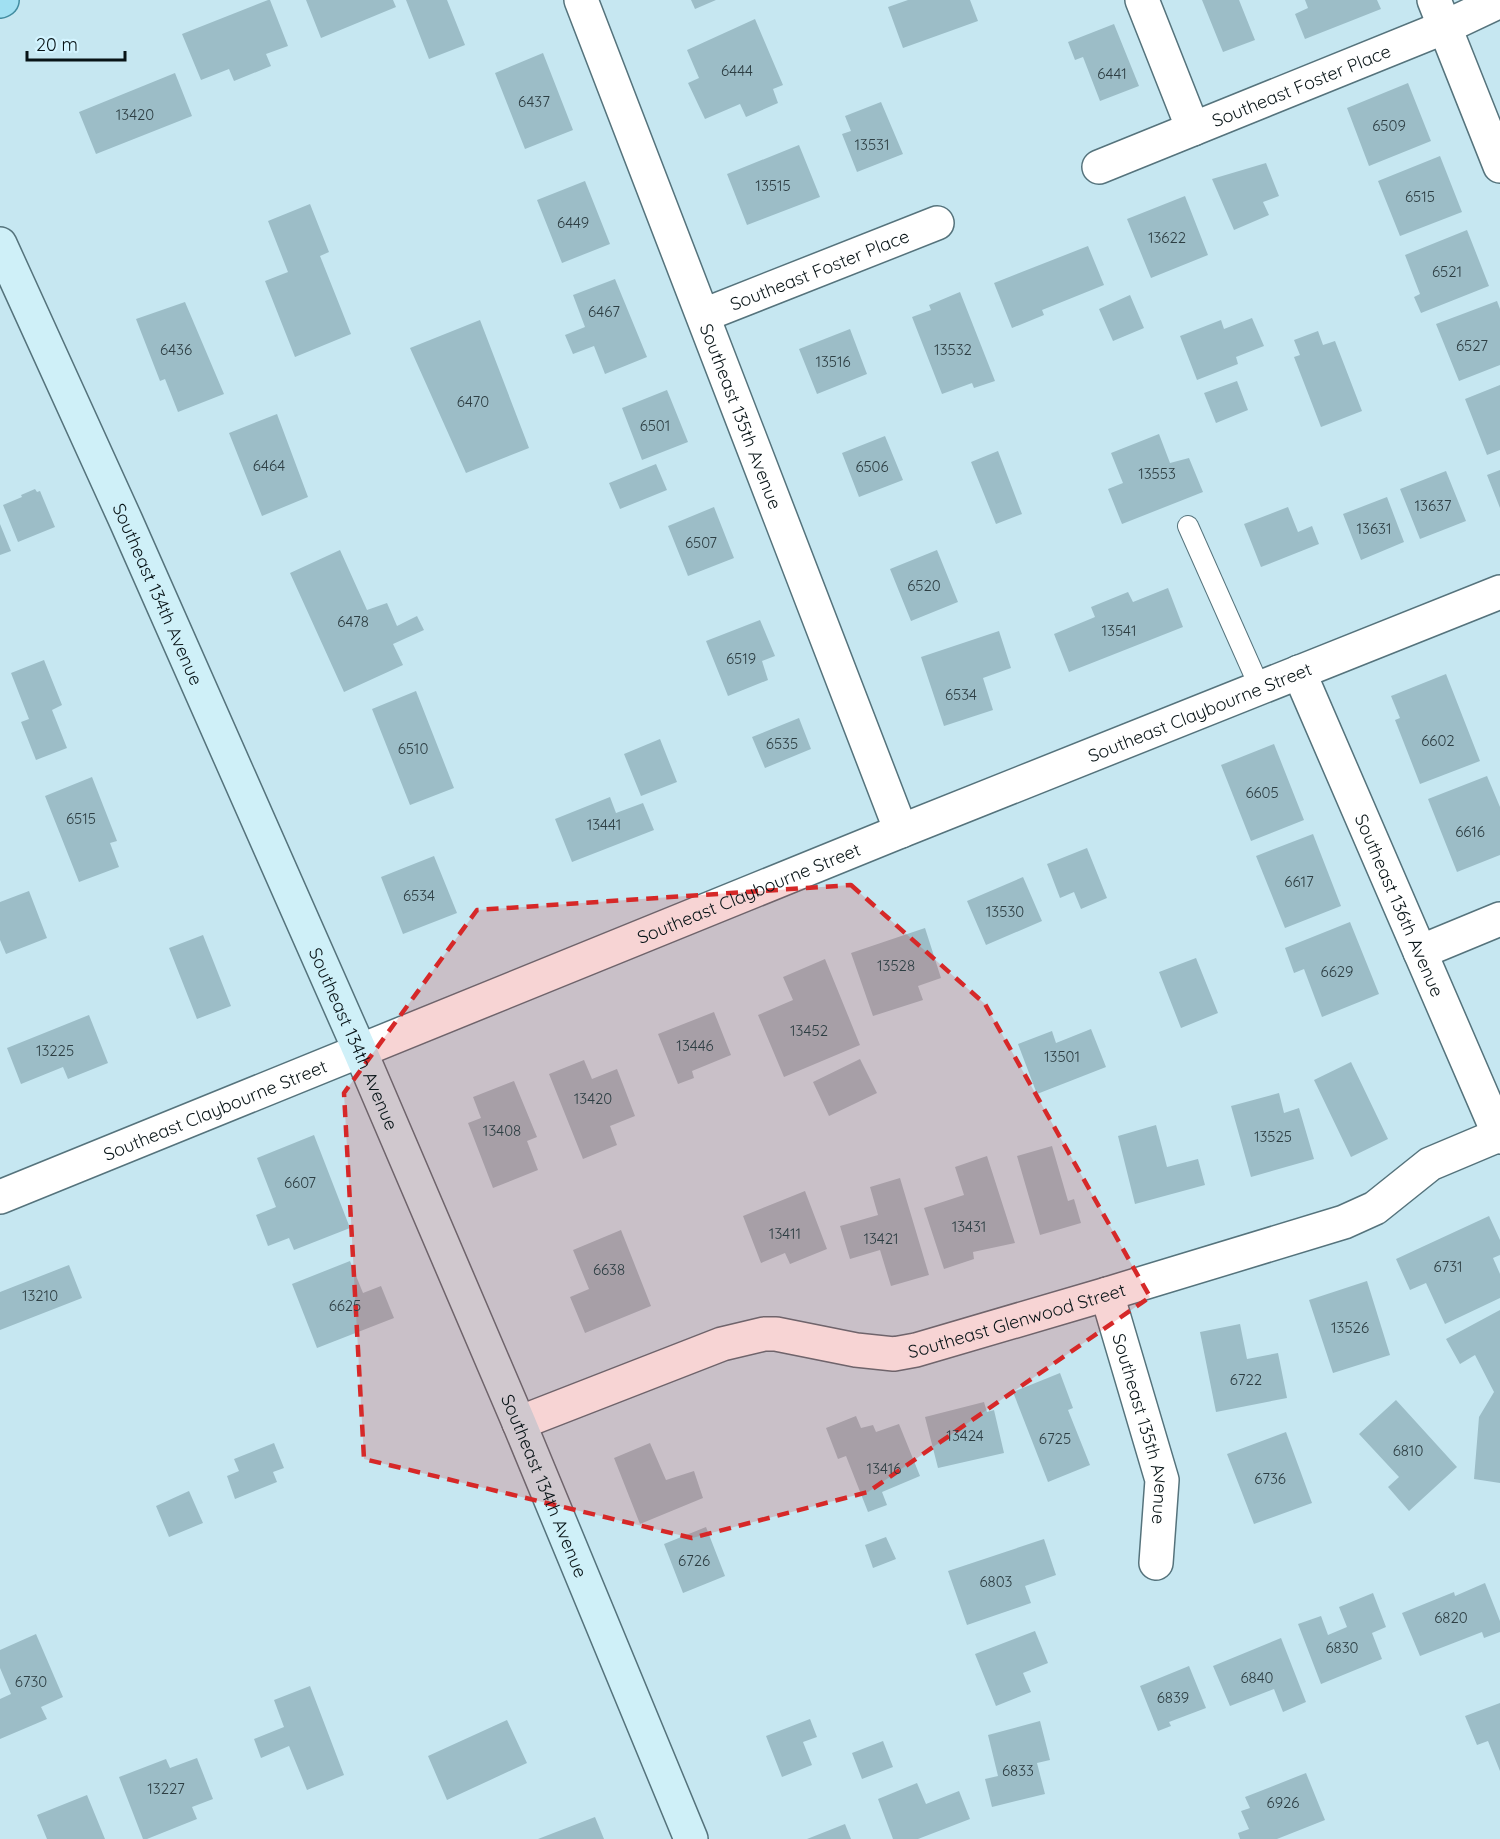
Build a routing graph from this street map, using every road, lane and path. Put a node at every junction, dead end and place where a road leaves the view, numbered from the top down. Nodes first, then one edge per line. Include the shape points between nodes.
1 (581, 0) edge
2 (1142, 0) edge
3 (1500, 1) edge
4 (1440, 13) edge
5 (1193, 129) junction
6 (1500, 166) edge
7 (1099, 167) dead end
8 (937, 223) dead end
9 (0, 244) edge
10 (704, 315) junction
11 (1188, 526) dead end
12 (1500, 592) edge
13 (1299, 672) junction
14 (1260, 688) junction
15 (901, 831) junction
16 (1500, 919) edge
17 (1420, 952) junction
18 (360, 1051) junction
19 (1499, 1136) edge
20 (0, 1197) edge
21 (1107, 1294) junction
22 (519, 1423) junction
23 (1156, 1563) dead end
24 (691, 1839) edge

1 - 10 street, Southeast 135th Avenue
2 - 5 street
3 - 4 street, Southeast Foster Place
4 - 5 street, Southeast Foster Place
4 - 6 street
5 - 7 street, Southeast Foster Place
8 - 10 street, Southeast Foster Place
9 - 18 street, Southeast 134th Avenue
10 - 15 street, Southeast 135th Avenue
11 - 14 lane
12 - 13 street, Southeast Claybourne Street
13 - 14 street, Southeast Claybourne Street
13 - 17 street, Southeast 136th Avenue
14 - 15 street, Southeast Claybourne Street
15 - 18 street, Southeast Claybourne Street
16 - 17 street
17 - 19 street, Southeast 136th Avenue
18 - 20 street, Southeast Claybourne Street
18 - 22 street, Southeast 134th Avenue
19 - 21 street, Southeast Glenwood Street via 1430,1164 1375,1208 1344,1222
21 - 22 street, Southeast Glenwood Street via 894,1354 764,1334 722,1344
21 - 23 street, Southeast 135th Avenue via 1162,1480
22 - 24 street, Southeast 134th Avenue

